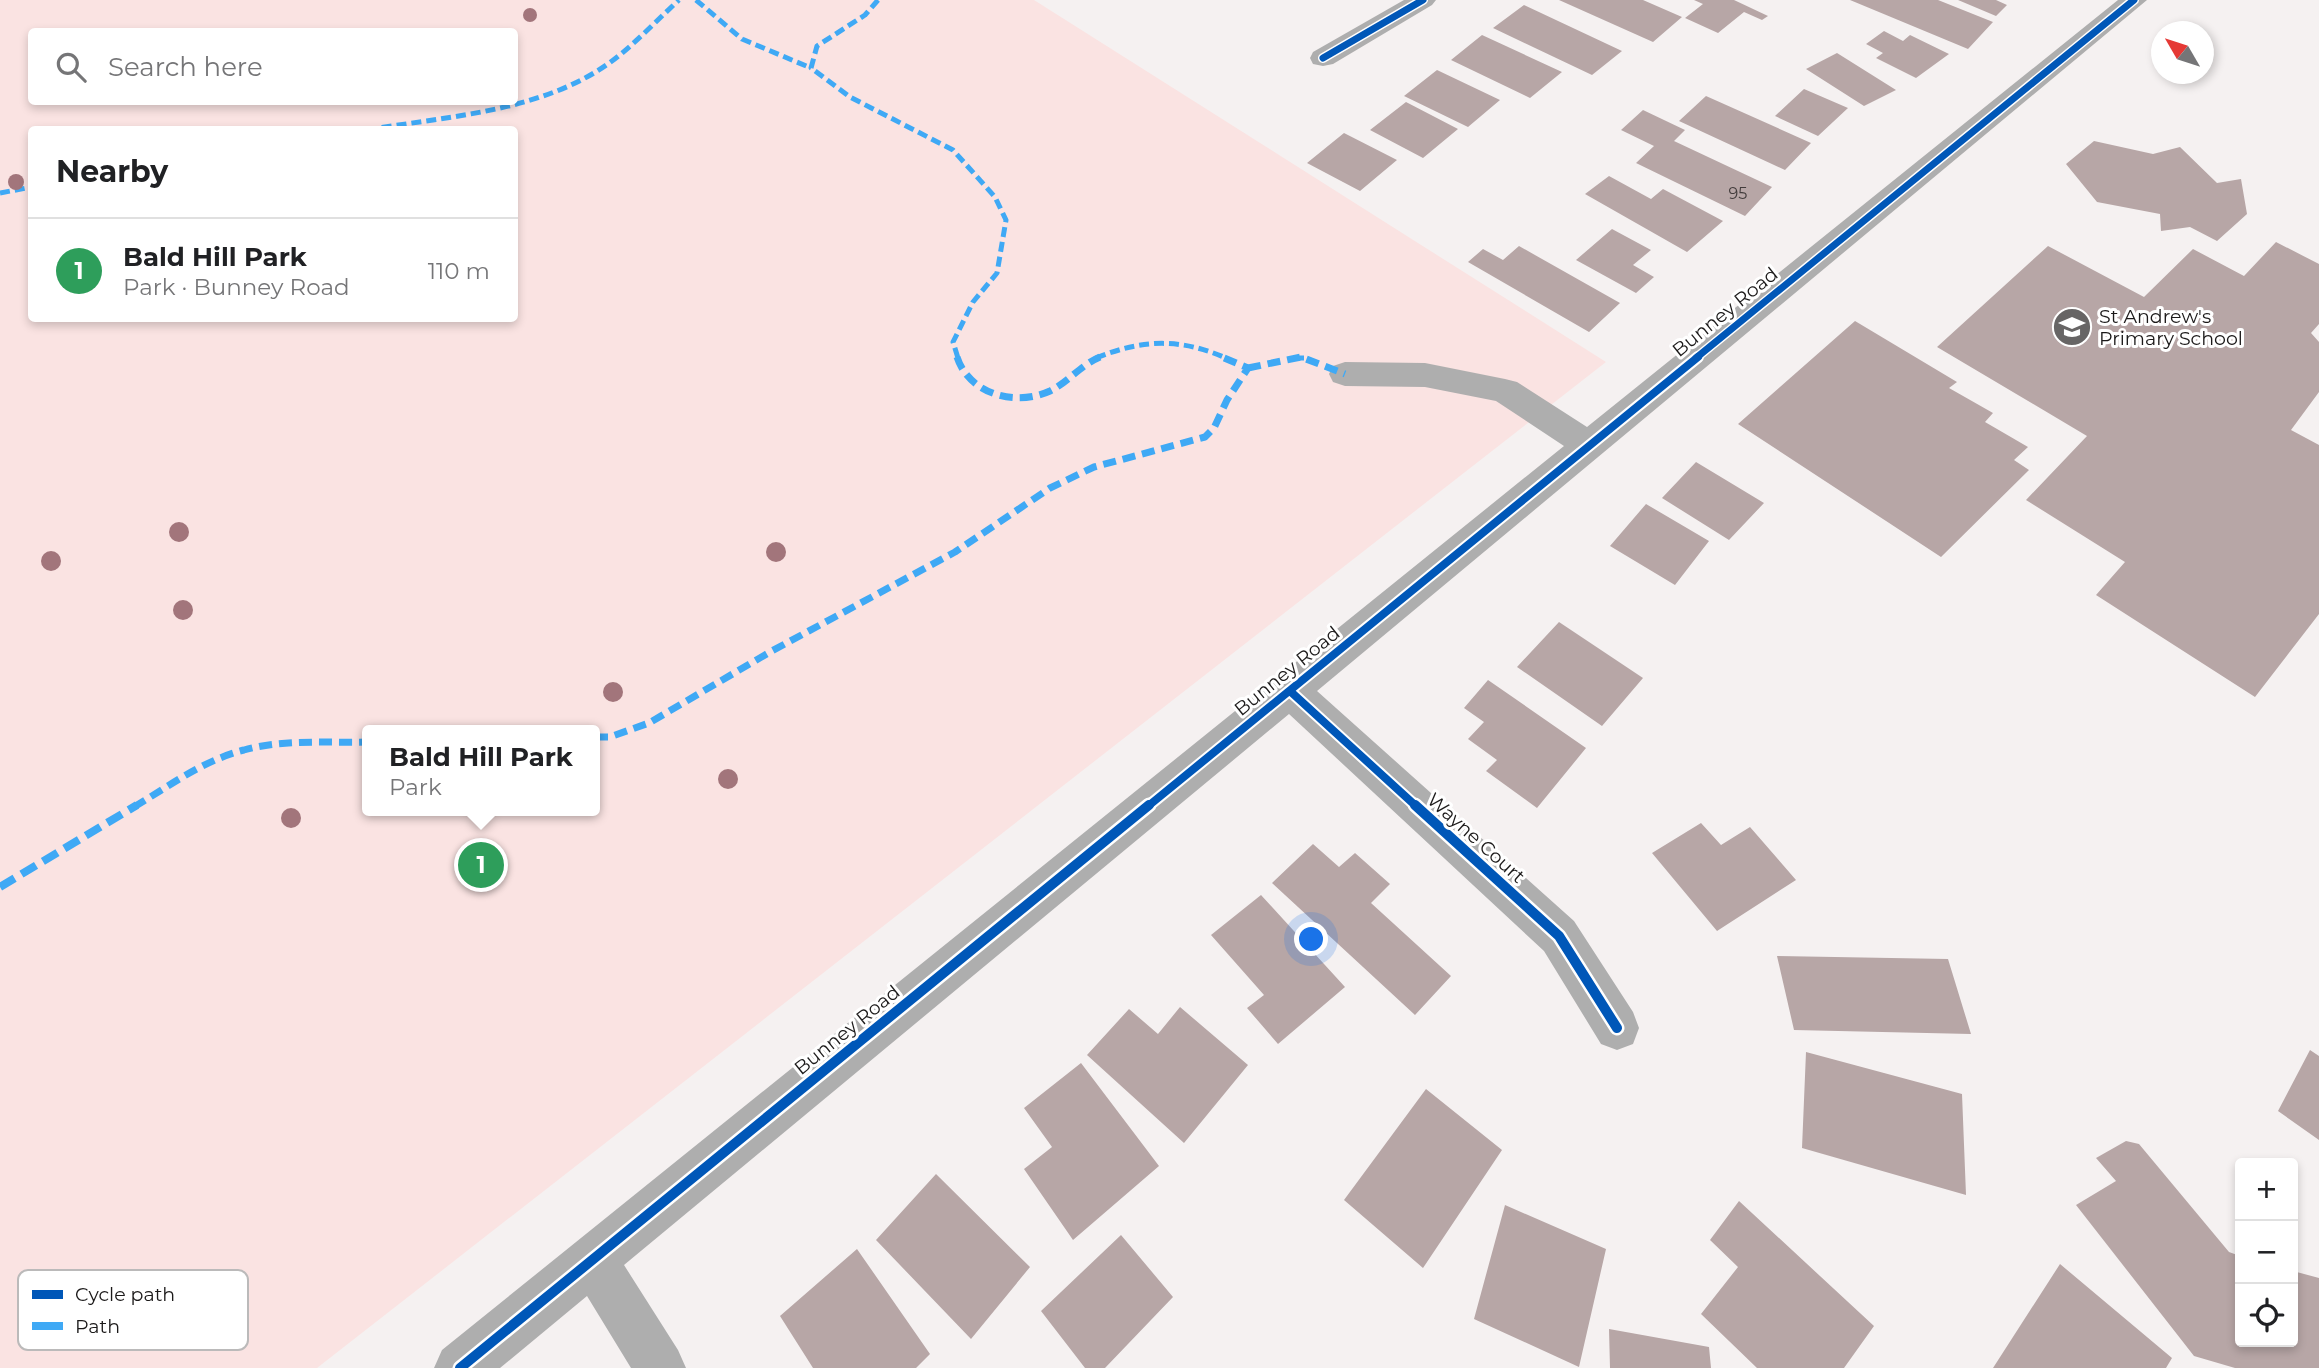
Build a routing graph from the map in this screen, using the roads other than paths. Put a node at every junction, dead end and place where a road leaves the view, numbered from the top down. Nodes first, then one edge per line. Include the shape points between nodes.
1 (1423, 0) edge
2 (2134, 0) edge
3 (1323, 58) dead end
4 (1345, 374) dead end
5 (1590, 446) junction
6 (1290, 691) junction
7 (1617, 1028) dead end
8 (593, 1260) junction
9 (460, 1368) edge
10 (660, 1368) edge

1 - 3 street
2 - 5 street, Bunney Road
4 - 5 street via 1425,375 1505,391
5 - 6 street, Bunney Road
6 - 7 street, Wayne Court via 1559,936
6 - 8 street, Bunney Road
8 - 9 street, Bunney Road
8 - 10 street

